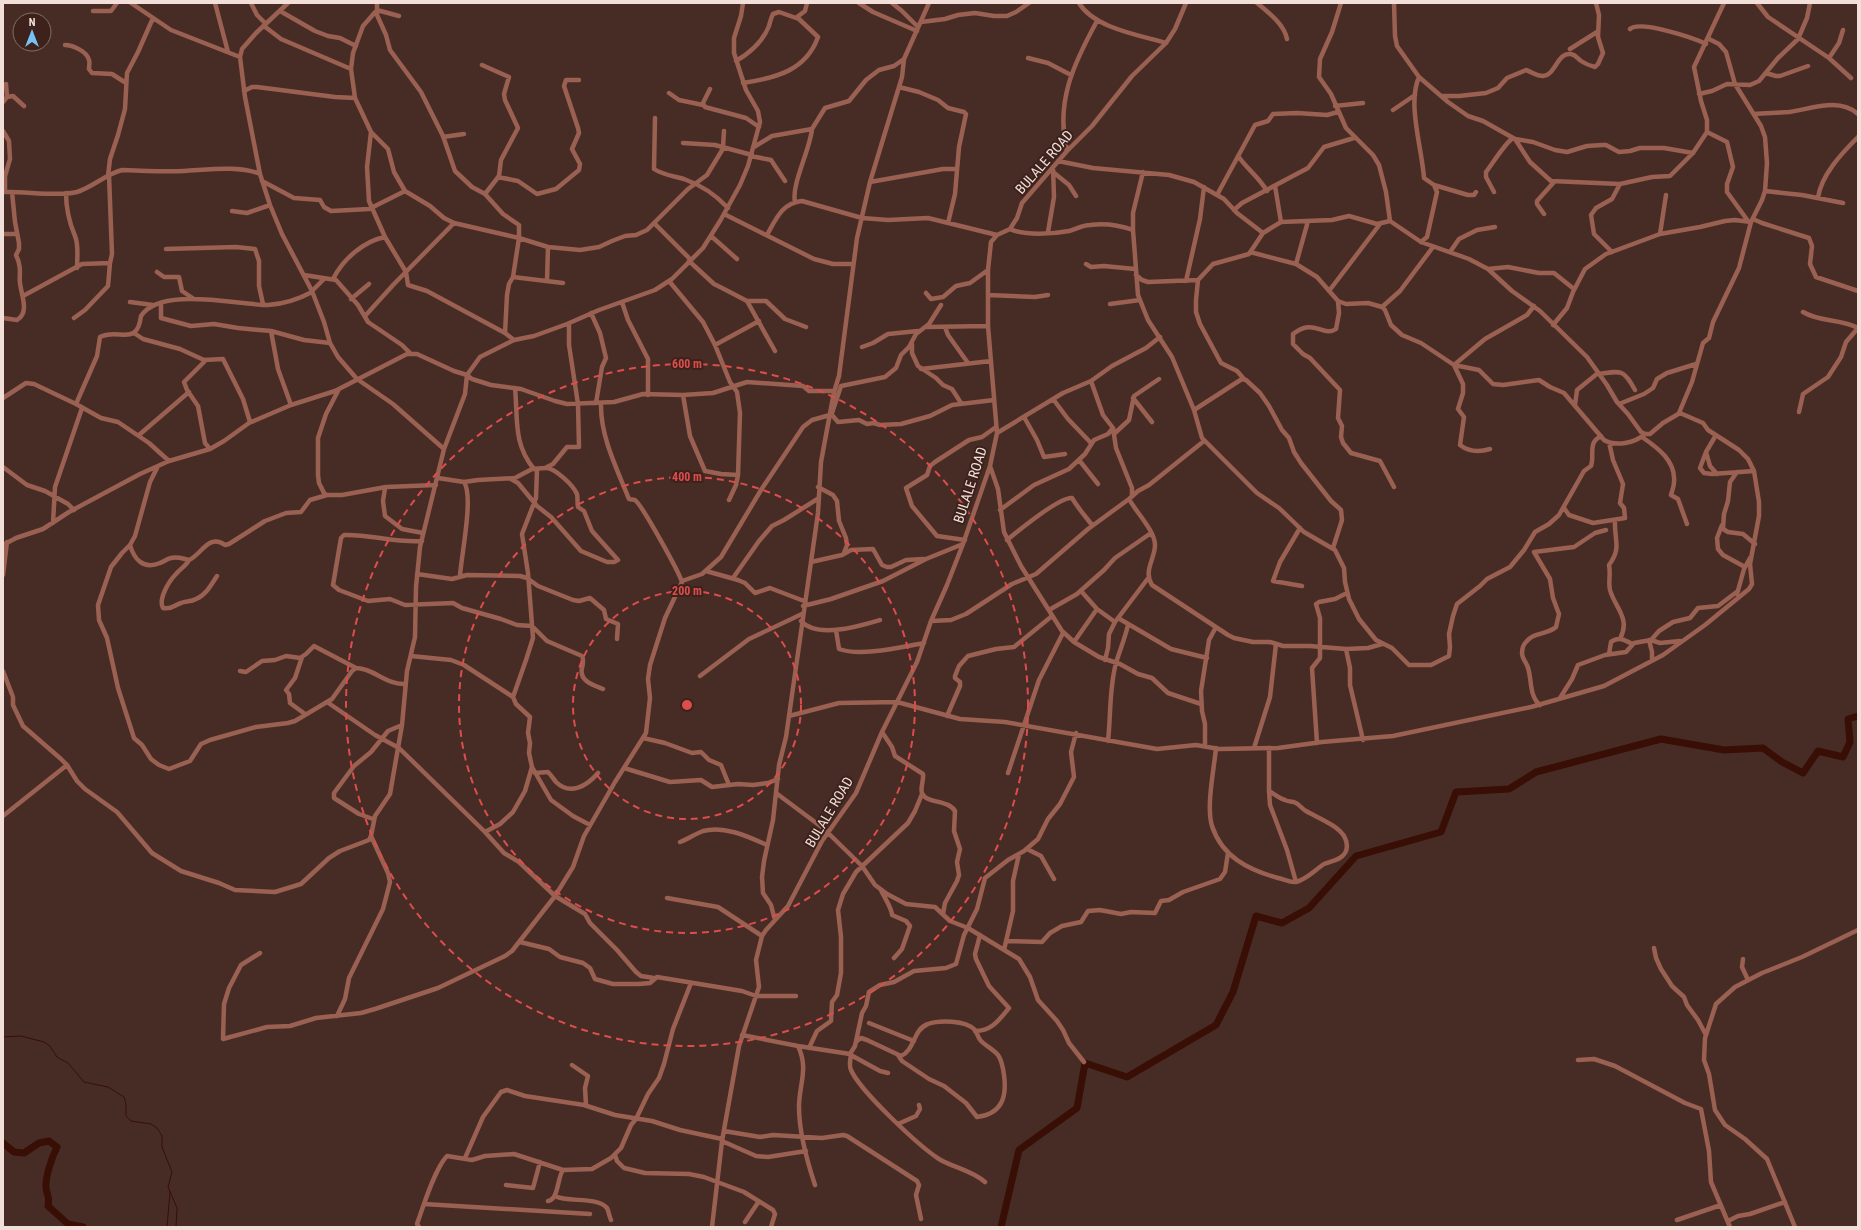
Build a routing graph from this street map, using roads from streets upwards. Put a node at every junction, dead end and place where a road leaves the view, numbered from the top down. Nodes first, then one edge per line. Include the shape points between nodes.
1 (117, 3) edge
2 (215, 3) edge
3 (251, 3) edge
4 (279, 3) edge
5 (288, 3) edge
6 (377, 3) edge
7 (743, 3) edge
8 (807, 3) edge
9 (859, 3) edge
10 (892, 3) edge
11 (929, 3) edge
12 (1029, 3) edge
13 (1079, 3) edge
14 (1186, 3) edge
15 (1257, 3) edge
16 (1341, 3) edge
17 (1394, 3) edge
18 (1596, 3) edge
19 (1724, 3) edge
20 (1757, 3) edge
21 (1810, 3) edge
22 (133, 4) edge
23 (282, 9) junction
24 (377, 10) junction
25 (93, 12) dead end
26 (400, 16) dead end
27 (152, 18) junction
28 (797, 18) junction
29 (1097, 21) junction
30 (921, 22) junction
31 (265, 25) junction
32 (918, 29) junction
33 (1630, 29) dead end
34 (1843, 30) dead end
35 (1598, 32) junction
36 (1798, 38) junction
37 (1287, 39) dead end
38 (1708, 42) junction
39 (1166, 43) junction
40 (65, 45) dead end
41 (356, 46) junction
42 (1570, 49) dead end
43 (228, 52) junction
44 (240, 57) junction
45 (1028, 58) dead end
46 (1828, 58) junction
47 (904, 59) junction
48 (736, 61) junction
49 (482, 64) dead end
50 (1808, 66) dead end
51 (351, 69) junction
52 (1766, 73) junction
53 (1071, 75) junction
54 (1419, 77) junction
55 (1851, 78) dead end
56 (579, 80) dead end
57 (126, 83) junction
58 (743, 83) junction
59 (6, 84) dead end
60 (1734, 84) junction
61 (899, 87) junction
62 (710, 89) dead end
63 (244, 91) junction
64 (669, 93) dead end
65 (1699, 94) junction
66 (1415, 95) junction
67 (1441, 96) junction
68 (7, 97) junction
69 (354, 98) junction
70 (3, 102) edge
71 (1363, 103) dead end
72 (703, 105) junction
73 (24, 106) dead end
74 (1335, 106) junction
75 (1393, 110) dead end
76 (1338, 112) junction
77 (1754, 114) junction
78 (1858, 114) edge
79 (655, 118) dead end
80 (759, 127) junction
81 (812, 129) junction
82 (3, 131) edge
83 (724, 131) dead end
84 (371, 132) junction
85 (1707, 132) junction
86 (464, 134) dead end
87 (758, 134) junction
88 (772, 136) junction
89 (443, 137) junction
90 (1858, 137) edge
91 (1354, 138) junction
92 (1511, 139) junction
93 (683, 142) dead end
94 (724, 147) junction
95 (754, 147) junction
96 (1067, 151) junction
97 (1693, 153) junction
98 (752, 155) junction
99 (1238, 156) junction
100 (1058, 161) junction
101 (956, 169) junction
102 (1053, 170) junction
103 (1143, 172) junction
104 (260, 174) junction
105 (109, 175) junction
106 (498, 177) junction
107 (262, 181) junction
108 (785, 181) dead end
109 (870, 182) junction
110 (1554, 182) junction
111 (696, 184) junction
112 (1620, 184) junction
113 (1434, 185) junction
114 (1275, 186) junction
115 (1204, 187) junction
116 (405, 191) junction
117 (1267, 191) junction
118 (1765, 191) junction
119 (4, 192) edge
120 (12, 192) junction
121 (1476, 192) dead end
122 (1494, 192) dead end
123 (66, 193) junction
124 (485, 194) junction
125 (1217, 195) junction
126 (1666, 195) dead end
127 (1076, 196) dead end
128 (1818, 198) junction
129 (795, 202) junction
130 (1843, 203) dead end
131 (270, 205) junction
132 (372, 208) junction
133 (728, 208) junction
134 (1234, 210) junction
135 (232, 211) dead end
136 (724, 214) junction
137 (1544, 214) dead end
138 (862, 218) junction
139 (1308, 221) junction
140 (1390, 221) junction
141 (1751, 221) junction
142 (1281, 222) junction
143 (454, 223) junction
144 (654, 223) junction
145 (948, 223) junction
146 (1380, 224) junction
147 (1495, 227) dead end
148 (1010, 229) junction
149 (1133, 230) junction
150 (1048, 232) junction
151 (1263, 232) junction
152 (3, 234) edge
153 (17, 234) junction
154 (1660, 234) junction
155 (767, 235) junction
156 (997, 235) junction
157 (385, 236) junction
158 (711, 236) junction
159 (519, 238) junction
160 (1422, 242) junction
161 (548, 247) junction
162 (1433, 247) junction
163 (166, 249) dead end
164 (1250, 252) junction
165 (1450, 252) junction
166 (1612, 252) junction
167 (737, 259) dead end
168 (690, 261) junction
169 (110, 263) junction
170 (853, 264) junction
171 (1086, 264) dead end
172 (1296, 264) junction
173 (77, 268) junction
174 (1136, 269) junction
175 (1488, 269) junction
176 (988, 270) junction
177 (157, 272) dead end
178 (406, 272) junction
179 (304, 274) junction
180 (1136, 275) junction
181 (513, 277) junction
182 (324, 279) junction
183 (333, 279) junction
184 (397, 280) junction
185 (1198, 280) junction
186 (547, 281) junction
187 (669, 281) junction
188 (1186, 281) junction
189 (369, 284) dead end
190 (563, 284) dead end
191 (408, 285) junction
192 (1574, 289) junction
193 (182, 290) junction
194 (1329, 291) junction
195 (1858, 291) edge
196 (312, 292) junction
197 (22, 293) junction
198 (926, 293) dead end
199 (1048, 295) dead end
200 (988, 296) junction
201 (194, 299) junction
202 (352, 299) junction
203 (175, 300) junction
204 (1140, 300) junction
205 (747, 301) junction
206 (1338, 301) junction
207 (130, 302) dead end
208 (622, 302) junction
209 (161, 303) junction
210 (263, 304) junction
211 (941, 304) dead end
212 (1110, 304) dead end
213 (155, 305) junction
214 (1534, 306) junction
215 (1382, 307) junction
216 (1803, 312) dead end
217 (591, 314) junction
218 (365, 316) junction
219 (3, 318) edge
220 (74, 318) dead end
221 (759, 321) junction
222 (569, 324) junction
223 (1553, 325) junction
224 (988, 326) junction
225 (806, 327) dead end
226 (926, 327) junction
227 (945, 327) junction
228 (1858, 328) edge
229 (270, 330) junction
230 (918, 331) junction
231 (134, 333) junction
232 (505, 333) junction
233 (1160, 337) junction
234 (514, 340) junction
235 (330, 342) junction
236 (912, 344) junction
237 (715, 345) junction
238 (862, 347) dead end
239 (775, 351) dead end
240 (410, 353) junction
241 (206, 360) junction
242 (991, 361) junction
243 (968, 363) junction
244 (1696, 364) junction
245 (1454, 365) junction
246 (921, 369) junction
247 (1599, 374) junction
248 (467, 375) junction
249 (356, 379) junction
250 (1244, 379) junction
251 (1159, 380) dead end
252 (1091, 381) junction
253 (732, 386) junction
254 (515, 388) junction
255 (339, 389) junction
256 (1635, 390) dead end
257 (832, 391) dead end
258 (189, 392) junction
259 (648, 394) junction
260 (683, 395) junction
261 (3, 398) edge
262 (1134, 398) junction
263 (994, 400) junction
264 (1053, 400) junction
265 (598, 403) junction
266 (961, 403) junction
267 (76, 404) junction
268 (578, 404) junction
269 (1619, 404) junction
270 (291, 405) junction
271 (1575, 405) junction
272 (82, 408) junction
273 (1194, 410) junction
274 (1799, 412) dead end
275 (1679, 413) junction
276 (831, 415) junction
277 (1024, 417) junction
278 (250, 422) junction
279 (1152, 422) dead end
280 (996, 427) junction
281 (1113, 428) junction
282 (997, 433) junction
283 (1115, 433) junction
284 (139, 435) junction
285 (1716, 435) junction
286 (1601, 436) junction
287 (1644, 436) junction
288 (1204, 441) junction
289 (1609, 442) junction
290 (1091, 443) junction
291 (210, 449) junction
292 (444, 449) junction
293 (1490, 449) dead end
294 (1706, 452) junction
295 (1064, 454) dead end
296 (1079, 460) junction
297 (169, 461) junction
298 (158, 466) junction
299 (990, 466) junction
300 (3, 467) edge
301 (545, 468) junction
302 (535, 469) junction
303 (1754, 470) junction
304 (1737, 472) junction
305 (1717, 474) junction
306 (738, 475) junction
307 (438, 478) junction
308 (510, 478) junction
309 (464, 482) junction
310 (1098, 484) dead end
311 (436, 485) junction
312 (818, 487) junction
313 (1394, 487) dead end
314 (385, 488) junction
315 (327, 495) junction
316 (54, 496) junction
317 (1131, 497) junction
318 (819, 498) junction
319 (729, 500) dead end
320 (534, 502) junction
321 (1564, 508) junction
322 (74, 510) junction
323 (1000, 510) junction
324 (1615, 521) junction
325 (1723, 522) junction
326 (53, 523) junction
327 (1687, 524) dead end
328 (1092, 525) junction
329 (1300, 528) junction
330 (1606, 530) dead end
331 (1151, 533) junction
332 (423, 534) junction
333 (1007, 540) junction
334 (422, 541) junction
335 (964, 542) junction
336 (5, 544) edge
337 (1755, 544) junction
338 (130, 545) junction
339 (1333, 548) junction
340 (844, 554) junction
341 (1752, 555) junction
342 (926, 559) junction
343 (189, 560) junction
344 (811, 562) junction
345 (1745, 567) junction
346 (706, 571) junction
347 (417, 574) junction
348 (3, 575) edge
349 (217, 576) dead end
350 (460, 576) junction
351 (1028, 577) junction
352 (1149, 577) junction
353 (527, 578) junction
354 (732, 578) junction
355 (682, 581) junction
356 (1302, 586) dead end
357 (1082, 591) junction
358 (1738, 591) junction
359 (1348, 593) junction
360 (1736, 599) junction
361 (804, 603) junction
362 (415, 605) junction
363 (1097, 609) junction
364 (1049, 610) junction
365 (802, 614) junction
366 (1052, 616) junction
367 (1118, 618) junction
368 (880, 620) dead end
369 (802, 621) junction
370 (931, 621) junction
371 (1115, 622) junction
372 (1128, 625) junction
373 (532, 626) junction
374 (1216, 627) junction
375 (836, 630) junction
376 (1063, 633) junction
377 (617, 639) dead end
378 (1620, 639) junction
379 (1650, 640) junction
380 (1682, 640) junction
381 (1074, 642) junction
382 (924, 643) junction
383 (1276, 644) junction
384 (1382, 644) junction
385 (1632, 644) junction
386 (1320, 647) junction
387 (1346, 649) junction
388 (1609, 654) junction
389 (411, 656) junction
390 (302, 657) junction
391 (1207, 658) junction
392 (1105, 660) junction
393 (1652, 660) junction
394 (1116, 663) junction
395 (356, 668) junction
396 (3, 671) edge
397 (240, 671) dead end
398 (700, 676) dead end
399 (405, 684) junction
400 (602, 689) dead end
401 (513, 697) junction
402 (1560, 698) junction
403 (327, 702) junction
404 (897, 702) junction
405 (1201, 704) junction
406 (1540, 705) junction
407 (305, 714) junction
408 (789, 716) junction
409 (947, 716) junction
410 (402, 725) junction
411 (1024, 725) junction
412 (882, 732) junction
413 (1076, 734) junction
414 (643, 738) junction
415 (382, 739) junction
416 (1363, 740) junction
417 (1108, 741) junction
418 (1316, 743) junction
419 (1205, 746) junction
420 (399, 748) junction
421 (1216, 748) junction
422 (1254, 748) junction
423 (1269, 748) junction
424 (67, 765) junction
425 (532, 767) junction
426 (624, 768) junction
427 (535, 773) junction
428 (598, 773) dead end
429 (1008, 773) dead end
430 (778, 779) junction
431 (729, 785) junction
432 (1269, 791) junction
433 (776, 793) junction
434 (922, 794) junction
435 (3, 816) edge
436 (374, 819) junction
437 (590, 825) junction
438 (485, 832) junction
439 (828, 834) junction
440 (371, 836) junction
441 (680, 842) dead end
442 (768, 845) junction
443 (1027, 849) junction
444 (1228, 853) junction
445 (1019, 854) junction
446 (862, 866) junction
447 (1054, 878) dead end
448 (1296, 882) junction
449 (881, 890) junction
450 (555, 896) junction
451 (667, 898) dead end
452 (943, 914) junction
453 (775, 920) junction
454 (968, 928) junction
455 (1858, 930) edge
456 (980, 935) junction
457 (762, 936) junction
458 (520, 942) junction
459 (1006, 942) junction
460 (1654, 948) dead end
461 (1004, 950) junction
462 (260, 953) dead end
463 (894, 958) dead end
464 (1743, 959) dead end
465 (654, 978) junction
466 (1748, 980) junction
467 (691, 983) junction
468 (756, 996) junction
469 (796, 996) dead end
470 (337, 1016) junction
471 (869, 1023) dead end
472 (975, 1031) junction
473 (742, 1035) junction
474 (1706, 1035) junction
475 (856, 1041) junction
476 (914, 1041) junction
477 (798, 1046) junction
478 (809, 1048) junction
479 (850, 1055) junction
480 (898, 1055) junction
481 (1578, 1060) dead end
482 (1084, 1062) dead end
483 (572, 1065) dead end
484 (888, 1073) dead end
485 (586, 1105) junction
486 (919, 1105) dead end
487 (636, 1119) junction
488 (898, 1124) junction
489 (724, 1131) junction
490 (803, 1137) junction
491 (722, 1140) junction
492 (806, 1151) junction
493 (615, 1155) junction
494 (465, 1158) junction
495 (540, 1162) junction
496 (563, 1170) junction
497 (985, 1182) dead end
498 (716, 1183) junction
499 (506, 1185) dead end
500 (815, 1185) dead end
501 (555, 1196) junction
502 (548, 1201) dead end
503 (759, 1201) junction
504 (1785, 1202) junction
505 (424, 1204) junction
506 (1721, 1205) junction
507 (590, 1214) dead end
508 (921, 1219) dead end
509 (611, 1220) dead end
510 (1677, 1220) dead end
511 (1728, 1221) junction
512 (745, 1222) dead end
513 (419, 1227) edge
514 (712, 1227) edge
515 (771, 1227) edge
516 (1730, 1227) edge
517 (1795, 1227) edge

1 - 25 street via 111,11
2 - 43 street
3 - 31 street
4 - 23 street
5 - 23 street
6 - 24 street
7 - 48 street via 733,46
8 - 28 street via 805,11
9 - 32 street via 873,12
10 - 32 street
11 - 30 street
12 - 30 street via 1007,16 975,13
13 - 29 street via 1087,14
14 - 39 street, BULALE ROAD
15 - 37 street via 1272,16
16 - 74 street via 1320,59 1318,73
17 - 54 street via 1397,46
18 - 35 street via 1599,15
19 - 38 street
20 - 36 street via 1768,17
21 - 36 street via 1807,18
22 - 27 street
23 - 31 street
23 - 41 street via 315,31 340,38
24 - 26 street
24 - 41 street via 363,26
24 - 89 street via 378,20 392,54 421,92
27 - 43 street via 171,30
27 - 57 street via 129,68
28 - 48 street via 779,12 773,14 766,32 756,46
28 - 58 street via 818,37 805,59 797,67 776,76
29 - 39 street
29 - 53 street
30 - 32 street
31 - 44 street via 242,49
31 - 51 street via 281,39
32 - 47 street
33 - 38 street via 1637,26 1680,33
34 - 46 street via 1839,43
35 - 42 street
35 - 67 street via 1603,54 1595,67 1573,54 1567,54 1546,76 1535,75 1526,70 1508,78 1498,88 1486,93
36 - 46 street
36 - 52 street
38 - 60 street via 1719,44 1726,52
38 - 65 street via 1694,67
39 - 96 street, BULALE ROAD via 1132,76 1092,126
40 - 57 street via 86,54 92,73 112,74
41 - 51 street
43 - 44 street
44 - 63 street
45 - 53 street via 1048,63
46 - 55 street
47 - 61 street
47 - 81 street via 894,66 879,70 866,80 849,101 825,108
48 - 58 street
49 - 106 street via 509,77 504,94 505,100 518,125 500,164
50 - 52 street via 1780,76
51 - 69 street
52 - 60 street via 1755,83 1742,86
53 - 96 street via 1063,119
54 - 66 street
54 - 67 street
56 - 106 street via 566,80 564,86 578,128 572,149 580,164 579,170 556,189 537,194 518,181
57 - 105 street via 125,109 110,159
58 - 80 street via 758,111
59 - 68 street
60 - 65 street via 1722,85
60 - 77 street
61 - 101 street via 919,92 938,100 948,108 966,114
61 - 109 street
62 - 72 street
63 - 69 street via 257,87
63 - 104 street
64 - 72 street via 681,101
65 - 85 street via 1707,120
66 - 75 street
66 - 113 street via 1424,178
67 - 92 street via 1468,116 1483,121
68 - 70 street
68 - 73 street via 13,96
69 - 84 street
71 - 74 street
72 - 80 street via 714,111 746,118
74 - 76 street
76 - 91 street
76 - 99 street via 1327,115 1273,114 1268,121 1254,126
77 - 78 street via 1843,105
77 - 118 street via 1761,126 1765,143
79 - 111 street via 654,169
80 - 87 street
81 - 88 street
81 - 129 street via 810,144 795,191
82 - 119 street via 9,141 10,159
83 - 94 street
84 - 116 street via 388,149 394,172
84 - 132 street via 367,167 369,201
85 - 97 street
85 - 141 street via 1729,144 1729,156 1734,168 1727,184 1727,192
86 - 89 street
87 - 88 street
87 - 95 street
88 - 95 street
89 - 124 street via 455,171 472,188
90 - 128 street via 1842,154 1823,182
91 - 114 street via 1324,147 1308,168
91 - 140 street via 1373,155 1379,165
92 - 97 street via 1533,142 1567,152 1587,146 1606,145 1619,152 1630,152 1640,148 1664,148
92 - 110 street via 1532,164
92 - 122 street via 1485,174
93 - 94 street
94 - 98 street
94 - 111 street via 707,175
95 - 98 street
96 - 100 street, BULALE ROAD
97 - 112 street via 1670,176
98 - 108 street via 772,160
98 - 133 street
99 - 117 street via 1259,178
99 - 125 street
100 - 102 street, BULALE ROAD
100 - 103 street via 1093,168
101 - 109 street
101 - 145 street via 955,194
102 - 127 street via 1069,185
102 - 148 street, BULALE ROAD via 1022,203
102 - 150 street via 1053,203
103 - 115 street via 1185,179
103 - 149 street via 1133,213
104 - 105 street via 210,169 122,170
104 - 107 street
105 - 123 street via 77,192
105 - 169 street via 112,254
106 - 124 street
107 - 131 street
107 - 132 street via 294,198 320,200 324,207 331,211
109 - 138 street
110 - 112 street
110 - 137 street via 1537,201
111 - 133 street via 717,196
111 - 144 street
112 - 166 street via 1612,199 1596,208 1591,215 1594,234
113 - 121 street via 1468,195 1474,195
113 - 160 street via 1437,192 1427,237
114 - 117 street
114 - 142 street
115 - 125 street
115 - 188 street via 1200,219
116 - 132 street
116 - 143 street
117 - 134 street via 1242,203
118 - 128 street
118 - 141 street
119 - 120 street
120 - 123 street
120 - 153 street
123 - 173 street via 68,216 76,241
124 - 159 street via 503,214 519,225
125 - 134 street
126 - 154 street
128 - 130 street
129 - 138 street via 808,202
129 - 155 street via 784,208
131 - 135 street via 247,213
131 - 179 street via 282,234
132 - 157 street
133 - 136 street
134 - 151 street
136 - 155 street
136 - 158 street
138 - 145 street via 924,218
138 - 170 street
139 - 142 street
139 - 146 street via 1350,216
139 - 172 street
140 - 146 street
140 - 160 street
141 - 154 street via 1725,221
141 - 195 street via 1809,238 1812,246 1810,264 1816,277
141 - 244 street via 1739,268 1711,326 1709,338 1703,343
142 - 151 street
143 - 159 street
143 - 178 street
144 - 161 street via 643,233 625,236 596,248 580,250
144 - 168 street
145 - 156 street
146 - 194 street
147 - 165 street via 1477,230 1459,239
148 - 150 street via 1023,233
148 - 156 street
149 - 150 street via 1116,225 1095,224 1068,231
149 - 174 street
151 - 164 street
152 - 153 street
153 - 197 street via 20,246 16,255 20,265
154 - 166 street
155 - 170 street via 819,261
156 - 176 street, BULALE ROAD via 991,242
157 - 178 street
157 - 183 street via 362,246
158 - 167 street
158 - 168 street
159 - 161 street
159 - 181 street
160 - 162 street
161 - 186 street
162 - 165 street
162 - 215 street via 1400,291
163 - 210 street via 236,247 255,250 259,261 259,286
164 - 172 street
164 - 185 street via 1246,256 1213,264
165 - 175 street
166 - 192 street via 1585,269
168 - 187 street
168 - 205 street via 716,286
169 - 173 street via 87,263
169 - 220 street via 108,286
170 - 276 street via 844,348
171 - 174 street via 1091,267
172 - 194 street via 1317,277
173 - 197 street via 42,287
174 - 180 street
175 - 192 street via 1508,267 1554,273
175 - 214 street via 1512,291
176 - 198 street via 970,283 956,286 937,299 931,299
176 - 200 street, BULALE ROAD
177 - 193 street via 164,277 179,278
178 - 184 street
178 - 191 street
179 - 182 street
179 - 196 street
180 - 188 street via 1148,282
180 - 204 street
181 - 186 street
181 - 232 street via 507,295
182 - 183 street
182 - 196 street
183 - 202 street
184 - 191 street
184 - 218 street
185 - 188 street
185 - 250 street via 1196,306 1200,324 1221,363 1237,371
186 - 190 street
187 - 208 street via 655,290
187 - 237 street via 693,309
189 - 202 street
191 - 232 street via 427,291
192 - 223 street via 1567,308
193 - 201 street
193 - 203 street
194 - 206 street
196 - 210 street via 290,302
196 - 235 street
197 - 219 street via 21,318
199 - 200 street
200 - 224 street, BULALE ROAD
201 - 203 street
201 - 210 street
202 - 218 street
203 - 209 street
204 - 212 street
204 - 233 street via 1145,314
205 - 221 street
205 - 225 street via 766,302 785,319
206 - 215 street via 1346,304 1368,303
206 - 313 street via 1336,329 1325,332 1313,326 1308,327 1293,334 1293,344 1340,390 1338,418 1342,426 1341,438 1346,448 1351,453 1380,461
207 - 213 street
208 - 217 street
208 - 259 street via 648,360
209 - 213 street
209 - 229 street via 161,318 174,322 191,326 222,324
211 - 226 street
213 - 231 street via 142,314 140,325
214 - 223 street
214 - 245 street via 1527,316 1484,340
215 - 245 street via 1391,326 1402,335
216 - 228 street via 1849,323
217 - 222 street
217 - 265 street via 600,332 606,358 602,366
218 - 240 street via 372,325
221 - 237 street
221 - 239 street
222 - 234 street
222 - 268 street via 569,345
223 - 247 street via 1582,351
224 - 227 street
224 - 242 street, BULALE ROAD
226 - 227 street
226 - 230 street
227 - 243 street
228 - 274 street via 1846,342 1840,359 1828,377 1803,394
229 - 235 street via 304,340
229 - 270 street via 278,369
230 - 236 street
230 - 238 street via 888,334
231 - 241 street via 143,339 180,349
231 - 267 street via 100,337 97,356
232 - 234 street
233 - 252 street
233 - 273 street via 1170,352
234 - 248 street via 480,357
235 - 249 street via 338,357
236 - 246 street via 914,358
236 - 276 street via 901,355 896,368 885,377 841,386
237 - 253 street
240 - 248 street
240 - 249 street
241 - 258 street via 186,379 185,384
241 - 278 street via 225,361 243,398
242 - 243 street
242 - 263 street, BULALE ROAD
243 - 246 street
244 - 269 street via 1667,373 1657,379 1652,389
244 - 275 street via 1692,382
245 - 271 street via 1477,370 1493,384 1540,380 1562,391
245 - 293 street via 1463,384 1458,410 1464,417 1460,445 1468,450
246 - 266 street via 952,389
247 - 256 street via 1623,373
247 - 269 street
247 - 271 street via 1577,390
248 - 254 street via 496,387
248 - 292 street via 463,398
249 - 255 street
249 - 292 street via 393,404
250 - 273 street
250 - 339 street via 1263,397 1289,438 1301,463 1341,510 1342,520
251 - 262 street
252 - 264 street via 1067,390
252 - 281 street via 1103,415
253 - 257 street via 746,382 791,384 805,386 809,391
253 - 260 street via 713,393
253 - 306 street via 737,392 740,413
254 - 268 street via 562,403
254 - 302 street via 519,441 523,455
255 - 270 street
255 - 315 street via 323,422 317,445 319,483
258 - 284 street
258 - 291 street via 198,406 205,443
259 - 260 street
259 - 265 street
260 - 306 street via 690,436 706,471
261 - 267 street via 29,383
262 - 279 street
262 - 283 street via 1129,420
263 - 266 street
263 - 280 street, BULALE ROAD
264 - 277 street
264 - 290 street
265 - 268 street
265 - 355 street via 608,444 629,499 635,501 650,523 674,562
266 - 276 street via 930,416 901,424 867,424 859,420 838,422
267 - 272 street
268 - 301 street via 579,447 566,448 556,461
269 - 287 street
270 - 278 street
271 - 286 street
272 - 284 street via 101,418 118,422
272 - 316 street
273 - 288 street via 1198,430
275 - 285 street via 1702,423
275 - 287 street via 1662,423 1651,434
276 - 312 street
276 - 346 street via 812,420 803,427 730,543
277 - 282 street
277 - 295 street via 1044,457
278 - 291 street
280 - 282 street, BULALE ROAD
280 - 335 street via 934,462 927,475 906,488 912,506 937,536
281 - 283 street
281 - 290 street via 1108,434
282 - 299 street, BULALE ROAD
283 - 317 street via 1116,448 1132,486
284 - 297 street
285 - 294 street
285 - 303 street via 1742,453
286 - 289 street
286 - 321 street via 1592,446 1591,466 1584,471
287 - 289 street via 1628,443
287 - 327 street via 1669,461 1674,481 1672,495 1678,499
288 - 317 street
288 - 329 street via 1251,488 1279,508
289 - 324 street via 1623,484 1620,503 1624,508 1625,518
290 - 296 street
291 - 297 street
292 - 307 street
294 - 305 street via 1710,466
294 - 305 street via 1700,465 1702,471
296 - 310 street
296 - 323 street via 1066,470 1034,485
297 - 298 street
298 - 322 street
298 - 338 street via 150,482 140,521
299 - 323 street via 998,489
299 - 335 street, BULALE ROAD
300 - 316 street via 27,485
301 - 302 street
301 - 320 street via 553,469 574,490 578,506 584,511 592,531 618,560 607,562 581,551
302 - 308 street
302 - 320 street
303 - 304 street
303 - 337 street via 1759,503
304 - 305 street
304 - 325 street via 1730,482 1728,506
306 - 319 street
307 - 309 street
307 - 311 street
308 - 309 street
308 - 320 street via 518,483
309 - 350 street via 467,510
311 - 314 street
311 - 332 street
312 - 318 street
312 - 340 street via 833,495 837,501 839,521 847,545
314 - 315 street
314 - 332 street via 385,516 402,529
315 - 343 street via 310,500 301,512 286,513 265,521 230,544 212,542
316 - 322 street
316 - 326 street
317 - 328 street
317 - 331 street
318 - 344 street
318 - 354 street via 772,526
320 - 353 street via 522,534
321 - 324 street via 1569,515 1593,523
321 - 384 street via 1556,518 1535,532 1510,567 1488,578 1458,604 1449,634 1449,656 1431,665 1410,666 1392,648
322 - 326 street
323 - 333 street
324 - 378 street via 1618,548 1616,557 1609,566 1609,582 1611,594 1624,622
325 - 337 street via 1724,531 1743,534
325 - 345 street via 1717,538 1718,549 1723,555
326 - 336 street
328 - 333 street via 1072,498 1069,498 1055,503
328 - 351 street via 1046,567
329 - 339 street
329 - 356 street via 1272,581
330 - 406 street via 1574,546 1534,553 1550,578 1559,614 1554,629 1531,636 1523,647 1522,656 1528,667 1532,693
331 - 352 street via 1155,547
331 - 357 street via 1115,558
332 - 334 street
333 - 351 street
334 - 347 street
334 - 362 street via 344,535 341,538 333,582 335,588 363,600 390,599 402,605
335 - 342 street
335 - 370 street, BULALE ROAD
336 - 348 street
337 - 341 street
338 - 343 street via 135,558 142,564 156,564 175,557
338 - 407 street via 111,567 97,612 107,638 120,698 134,738 144,747 151,759 163,768 174,768 190,761 201,744 210,740 256,727 288,723
339 - 359 street via 1344,568 1344,582
340 - 342 street via 853,550 873,549 882,565 889,567 906,560
340 - 344 street
341 - 345 street
341 - 360 street via 1751,585
342 - 361 street via 882,582 831,600
343 - 349 street via 165,591 162,601 164,608 196,600 206,592
344 - 361 street
345 - 358 street
346 - 354 street
346 - 355 street
347 - 350 street via 452,579
347 - 362 street
350 - 353 street
351 - 364 street
351 - 370 street via 993,595 966,614 951,620
352 - 367 street
352 - 374 street via 1156,588
353 - 373 street
353 - 377 street via 538,586 573,600 592,599 604,610 606,619 618,624
354 - 361 street via 745,583 754,593 770,588
355 - 414 street via 665,618 650,665 647,731
357 - 363 street
357 - 364 street
358 - 360 street
358 - 379 street via 1718,606 1698,608 1690,618 1673,622
359 - 384 street via 1359,619 1368,632
359 - 386 street via 1340,598 1317,603
360 - 380 street
361 - 365 street
362 - 373 street via 452,603 466,610 517,625
362 - 389 street via 416,630
363 - 371 street
363 - 381 street
364 - 366 street
365 - 369 street
365 - 398 street via 749,639
366 - 376 street
366 - 409 street via 1014,647 971,655 965,659 955,676 960,686
367 - 371 street
367 - 372 street
368 - 375 street
369 - 375 street via 810,628
369 - 408 street
370 - 382 street, BULALE ROAD
371 - 392 street via 1109,634
372 - 391 street via 1171,648
372 - 394 street
373 - 400 street via 546,640 582,656 582,676
373 - 401 street via 531,644
374 - 383 street via 1231,637
374 - 391 street via 1209,640
375 - 382 street via 839,648 850,651 885,650
376 - 381 street
376 - 411 street via 1041,676
378 - 385 street
378 - 388 street via 1611,642
379 - 380 street via 1666,644
379 - 385 street
379 - 393 street
380 - 393 street
381 - 392 street
382 - 404 street, BULALE ROAD
383 - 386 street
383 - 422 street via 1270,697
384 - 387 street via 1368,648
385 - 388 street via 1626,652
386 - 387 street
386 - 418 street via 1320,659 1312,665
387 - 416 street via 1350,686
388 - 402 street via 1578,665
389 - 399 street
389 - 401 street via 451,660 464,665
390 - 395 street via 316,646
390 - 397 street via 286,656 266,660 246,672
390 - 407 street via 295,678 286,690 290,703
391 - 405 street
392 - 394 street
393 - 402 street via 1610,683
394 - 405 street via 1152,678 1168,693
394 - 417 street
395 - 399 street via 365,669 395,684
395 - 403 street via 336,695
396 - 424 street via 13,697 13,705 23,726
399 - 410 street
401 - 425 street via 516,704 530,716 528,733
402 - 406 street
403 - 407 street
403 - 415 street
404 - 408 street via 847,702
404 - 409 street
404 - 412 street, BULALE ROAD
405 - 419 street via 1205,721
406 - 416 street via 1427,728 1414,733
408 - 430 street
409 - 411 street
410 - 415 street via 390,729
410 - 420 street
411 - 413 street
411 - 429 street
412 - 434 street via 895,756 923,774
412 - 439 street, BULALE ROAD via 854,796
413 - 417 street
413 - 443 street via 1070,752 1074,777 1038,839
414 - 426 street
414 - 431 street via 692,752 701,752 720,765
415 - 420 street
415 - 436 street via 354,766 334,795 334,798 359,814
416 - 418 street
417 - 419 street via 1157,749
418 - 423 street
419 - 421 street
420 - 436 street via 390,794
420 - 438 street
421 - 422 street
421 - 444 street via 1211,818 1216,835
422 - 423 street
423 - 432 street
424 - 435 street
424 - 440 street via 77,781 117,812 152,853 181,871 235,890 275,892 301,884 329,858 367,841
425 - 427 street
425 - 438 street via 524,794 513,812 503,822
426 - 431 street via 670,782 697,780 712,787
426 - 437 street
427 - 428 street via 548,772 560,784 572,789 585,785
427 - 437 street via 552,800
430 - 431 street via 759,784
430 - 433 street
432 - 448 street via 1272,812 1288,850
432 - 448 street via 1322,818 1346,838 1347,850 1342,856
433 - 439 street
433 - 442 street
434 - 446 street via 906,825
434 - 452 street via 948,804 955,811 954,830 960,849 957,862 959,875 945,903
436 - 440 street
437 - 450 street via 575,863
438 - 450 street
439 - 446 street
439 - 453 street, BULALE ROAD via 788,906
440 - 470 street via 390,882 383,909 349,978 345,999
441 - 442 street via 704,831 714,830 740,834
442 - 453 street via 762,888
443 - 445 street
443 - 447 street via 1041,856
444 - 448 street via 1242,864 1259,872
444 - 459 street via 1225,872 1220,879 1161,901 1155,912 1119,914 1100,910 1088,911 1081,922 1062,926 1042,942
445 - 454 street via 985,878 977,909
445 - 459 street via 1013,881 1013,911
446 - 449 street
446 - 478 street via 852,878 838,908 841,966 837,996 832,1002 831,1020 828,1025 817,1031
449 - 452 street via 901,902 935,907
449 - 463 street via 892,909 892,915 906,921 910,926 902,949
450 - 458 street
450 - 465 street via 585,914 590,923 636,972 641,976
451 - 457 street via 718,907
452 - 454 street via 950,921
453 - 457 street, BULALE ROAD
454 - 456 street
454 - 475 street via 955,965 914,971 894,982 880,985 870,992
455 - 466 street
456 - 461 street
456 - 472 street via 976,959 989,986 1009,1008 990,1028
457 - 468 street, BULALE ROAD via 756,960 759,984
458 - 465 street via 549,949 560,957 583,963 590,968 596,979 602,982 647,983
458 - 470 street via 505,956 438,988 375,1010
459 - 461 street
460 - 474 street via 1661,969 1672,986 1684,996
461 - 482 street via 1024,965 1038,1000 1057,1021 1069,1043
462 - 470 street via 241,965 229,988 224,1004 223,1039 267,1027 290,1026 316,1018
464 - 466 street via 1742,966
465 - 467 street
466 - 474 street via 1717,1002
467 - 468 street
467 - 487 street via 673,1030 664,1064
468 - 469 street
468 - 473 street, BULALE ROAD
471 - 476 street
472 - 476 street via 968,1026 943,1021 920,1028
472 - 480 street via 981,1041 998,1055 1003,1064 1006,1084 1001,1105 978,1117 966,1103 944,1086 902,1061
473 - 477 street
473 - 489 street, BULALE ROAD
474 - 504 street via 1705,1063 1715,1110 1725,1125 1767,1159
475 - 479 street
475 - 480 street via 861,1038
476 - 480 street via 904,1054
477 - 478 street
477 - 490 street via 804,1067 799,1106
478 - 479 street
479 - 484 street
479 - 488 street via 852,1072
481 - 506 street via 1594,1059 1615,1066 1702,1110 1709,1151 1710,1176
483 - 485 street via 588,1076 585,1088
485 - 487 street
485 - 494 street via 524,1096 509,1090 502,1091 483,1117
486 - 488 street via 920,1109 916,1116
487 - 491 street
487 - 493 street
488 - 497 street via 939,1158 965,1169
489 - 490 street via 760,1137
489 - 491 street, BULALE ROAD
490 - 492 street
490 - 508 street via 847,1136 917,1181 919,1185 916,1195
491 - 492 street via 756,1156 768,1158
491 - 498 street, BULALE ROAD
492 - 500 street
493 - 496 street via 592,1169
493 - 498 street via 624,1168 645,1173 689,1174
494 - 495 street via 472,1160 512,1154
494 - 505 street via 445,1158
495 - 496 street
495 - 499 street via 533,1188
496 - 501 street via 559,1176
498 - 503 street via 742,1191
498 - 514 street, BULALE ROAD
501 - 502 street via 553,1200
501 - 509 street via 560,1199 577,1199 600,1204 608,1209
503 - 512 street
503 - 515 street via 775,1213
504 - 511 street
504 - 517 street
505 - 507 street
505 - 513 street via 417,1224
506 - 510 street
506 - 511 street
511 - 516 street

